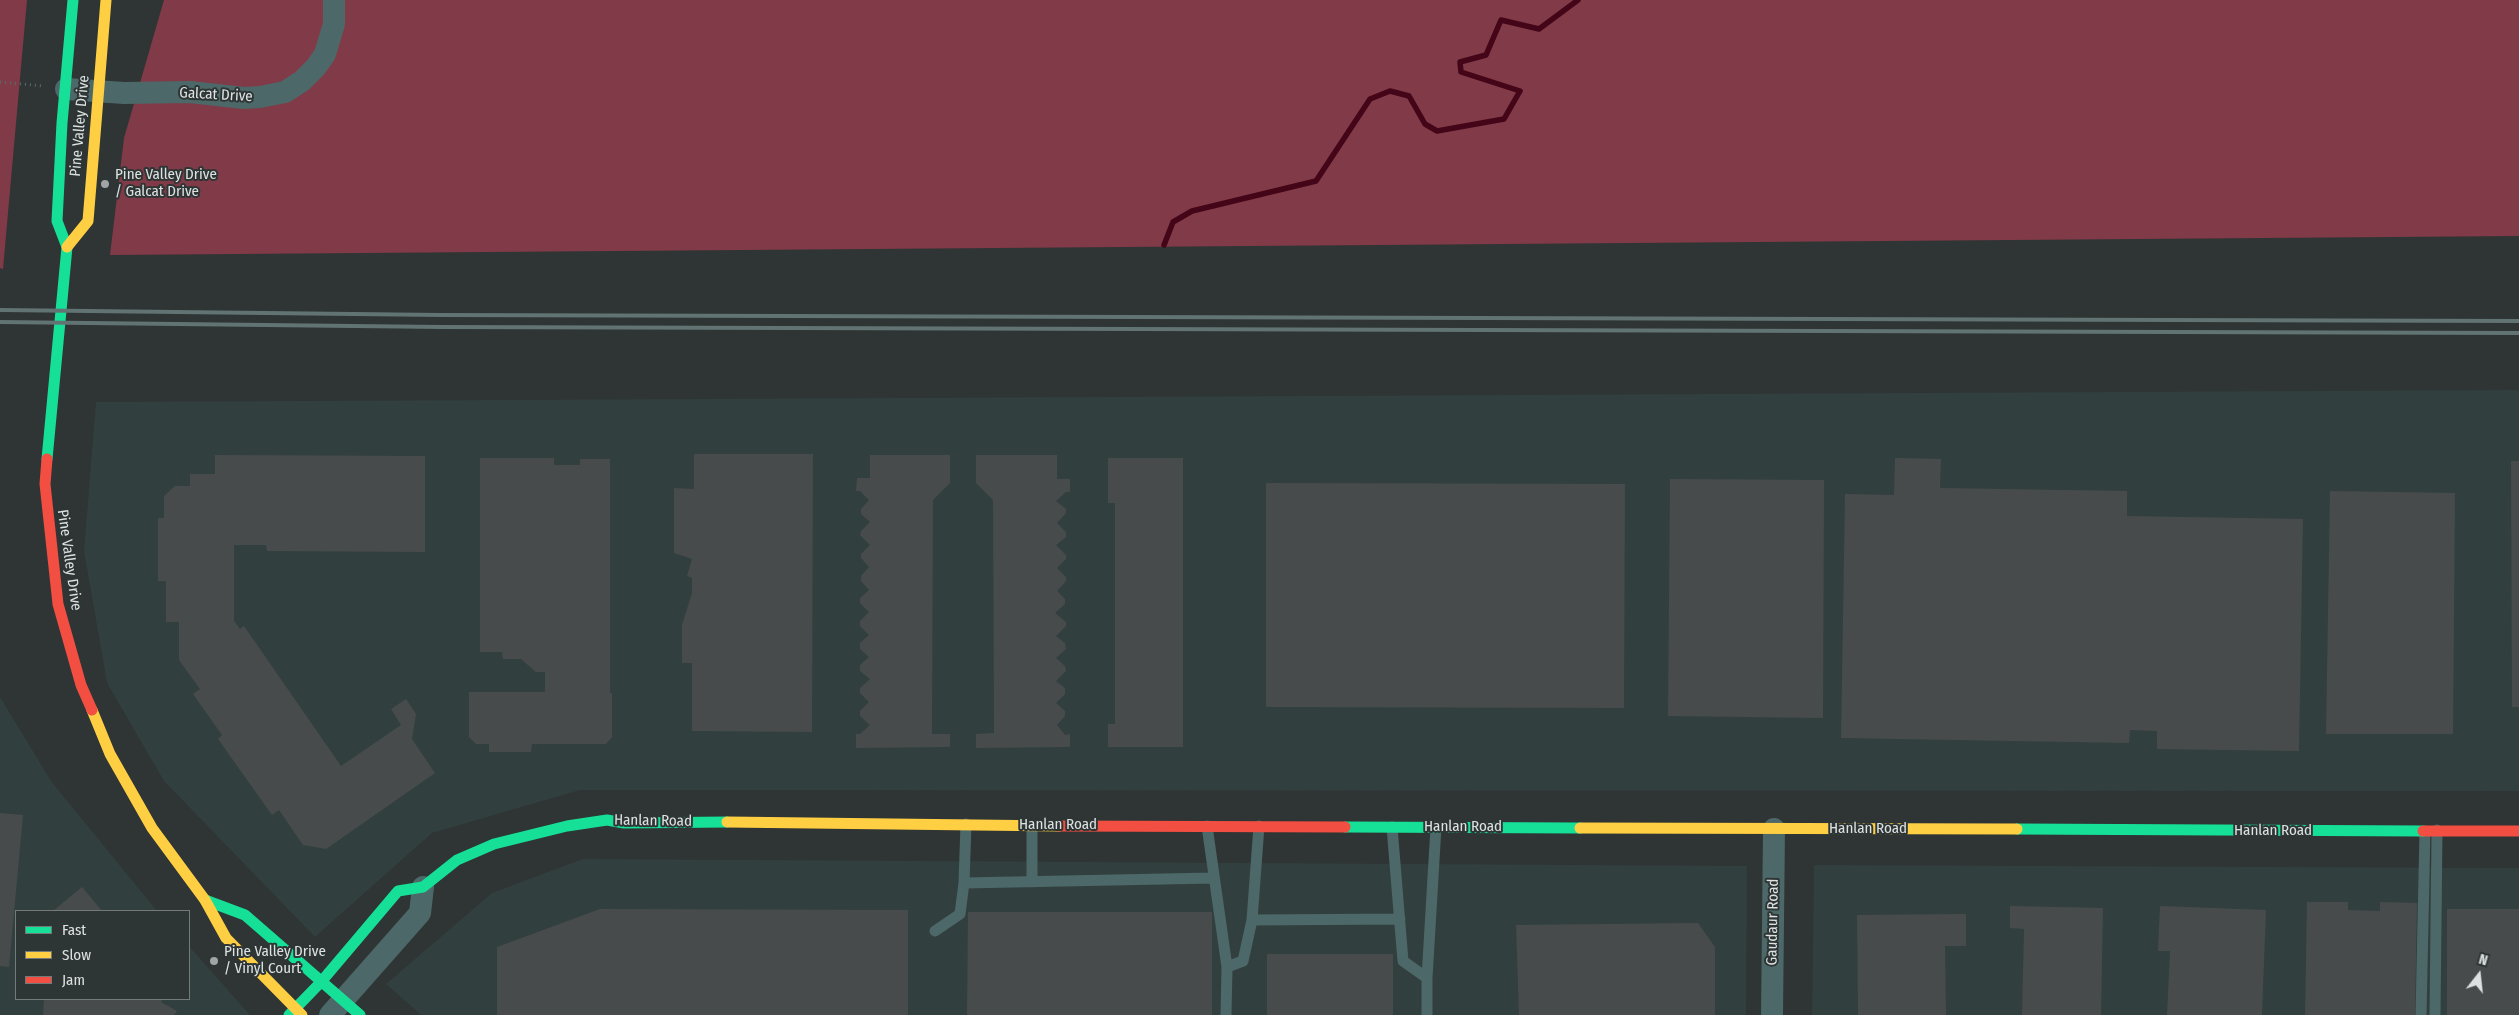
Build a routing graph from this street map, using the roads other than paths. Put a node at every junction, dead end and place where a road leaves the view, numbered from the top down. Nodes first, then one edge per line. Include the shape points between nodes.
1 (73, 0) edge
2 (106, 0) edge
3 (334, 0) edge
4 (66, 89) junction
5 (98, 92) junction
6 (67, 247) junction
7 (966, 824) junction
8 (1032, 826) junction
9 (1207, 826) junction
10 (1259, 826) junction
11 (1392, 827) junction
12 (1436, 827) junction
13 (1774, 829) junction
14 (2424, 830) junction
15 (2438, 830) junction
16 (2519, 830) edge
17 (1213, 878) junction
18 (1032, 882) junction
19 (964, 883) junction
20 (422, 887) junction
21 (205, 900) junction
22 (1400, 919) junction
23 (1252, 920) junction
24 (935, 931) dead end
25 (1227, 967) junction
26 (1427, 978) junction
27 (321, 982) junction
28 (345, 1010) edge
29 (295, 1013) edge
30 (1226, 1015) edge
31 (1427, 1015) edge
32 (1772, 1015) edge
33 (2421, 1015) edge
34 (2435, 1015) edge

1 - 4 street, Pine Valley Drive
2 - 5 street, Pine Valley Drive
3 - 5 street, Galcat Drive via 334,24 325,54 302,81 285,92 260,98 190,92
4 - 5 street, Galcat Drive
4 - 6 street, Pine Valley Drive via 57,221
5 - 6 street, Pine Valley Drive via 88,220
6 - 21 street, Pine Valley Drive via 44,484 58,604 81,685 110,754 152,828
7 - 8 street, Hanlan Road
7 - 19 lane
7 - 20 street, Hanlan Road via 593,822 494,844 457,860
8 - 9 street, Hanlan Road
8 - 18 lane
9 - 10 street, Hanlan Road
9 - 17 lane
10 - 11 street, Hanlan Road
10 - 23 lane
11 - 12 street, Hanlan Road
11 - 22 lane
12 - 13 street, Hanlan Road
12 - 26 lane
13 - 14 street, Hanlan Road
13 - 32 street, Gaudaur Road
14 - 15 street, Hanlan Road
14 - 33 lane
15 - 16 street, Hanlan Road
15 - 34 lane
17 - 18 lane
17 - 25 lane
18 - 19 lane
19 - 24 lane via 960,914
20 - 27 street, Hanlan Road via 398,891
20 - 28 street via 420,913
21 - 27 street via 245,915
21 - 29 street, Pine Valley Drive via 226,938
22 - 23 lane
22 - 26 lane via 1403,961
23 - 25 lane via 1244,961
25 - 30 lane
26 - 31 lane
27 - 28 street
27 - 29 street, Hanlan Road

